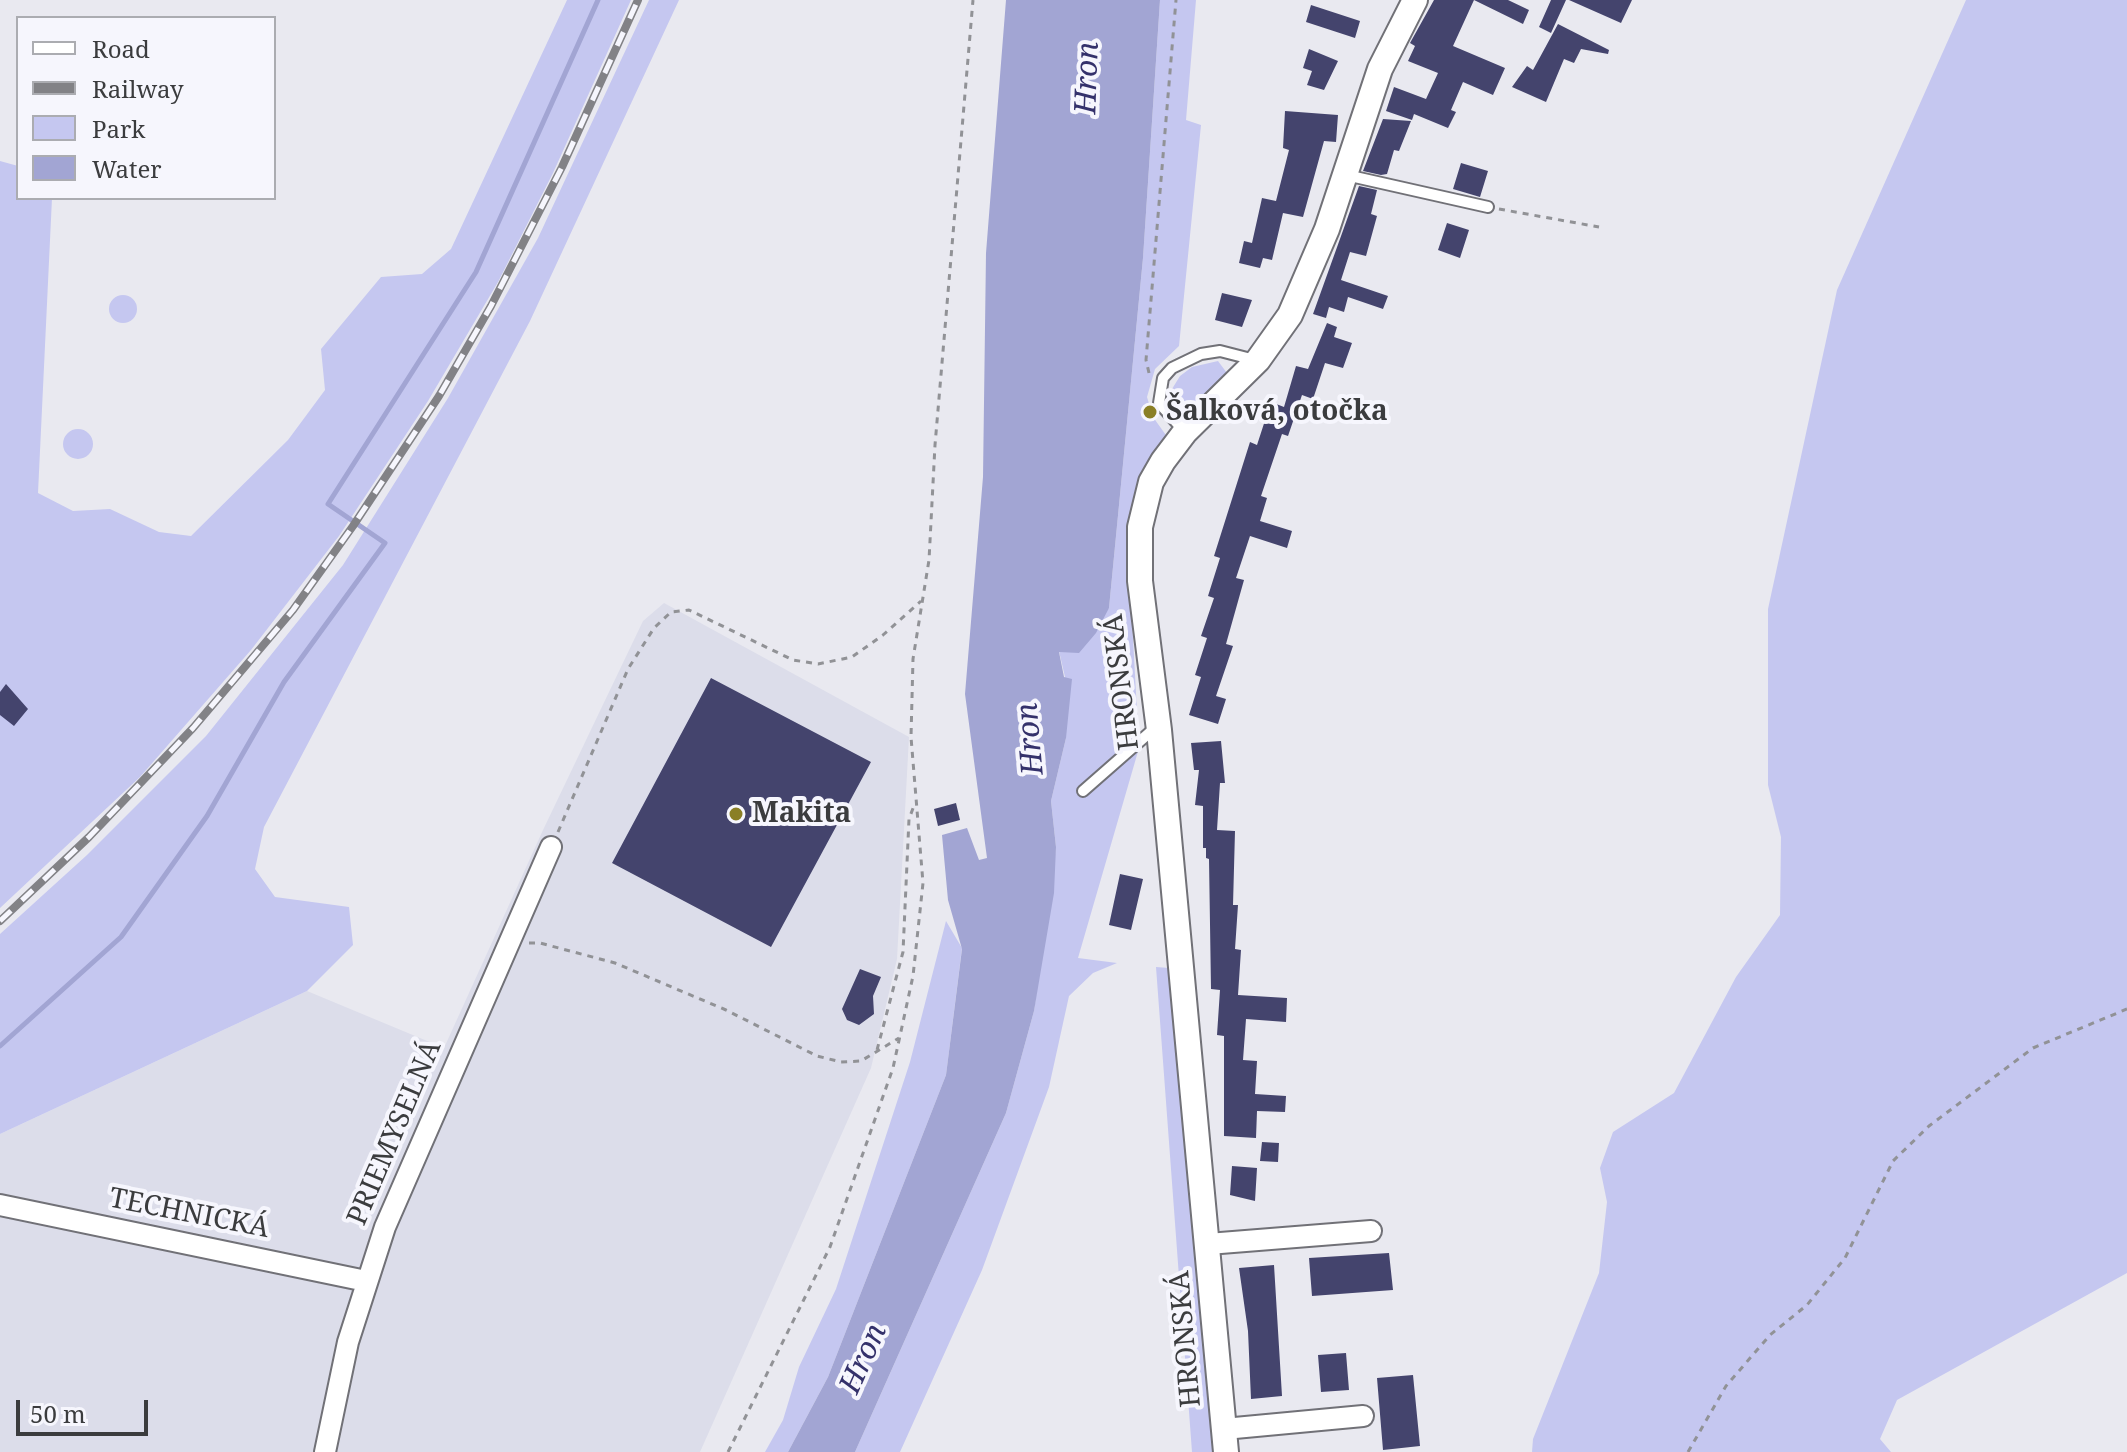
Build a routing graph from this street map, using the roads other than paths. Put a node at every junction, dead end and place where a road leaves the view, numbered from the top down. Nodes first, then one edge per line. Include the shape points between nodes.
1 (1415, 0) edge
2 (1346, 175) junction
3 (1488, 207) road end
4 (1258, 360) junction
5 (1185, 432) junction
6 (1158, 725) junction
7 (1083, 791) dead end
8 (551, 847) road end
9 (0, 1205) edge
10 (1371, 1231) dead end
11 (1208, 1244) junction
12 (366, 1281) junction
13 (1363, 1416) dead end
14 (1225, 1440) edge
15 (325, 1452) edge

1 - 2 street, HRONSKÁ via 1380,69
2 - 3 lane
2 - 4 street, HRONSKÁ via 1308,278
4 - 5 street, HRONSKÁ
4 - 5 lane via 1220,351 1172,368 1163,378 1159,403
5 - 6 street, HRONSKÁ via 1151,482 1140,527 1140,581
6 - 7 lane
6 - 11 street, HRONSKÁ
8 - 12 street, PRIEMYSELNÁ via 402,1181
9 - 12 street, TECHNICKÁ
10 - 11 street, HRONSKÁ
11 - 14 street, HRONSKÁ
12 - 15 street, PRIEMYSELNÁ
13 - 14 street, HRONSKÁ

